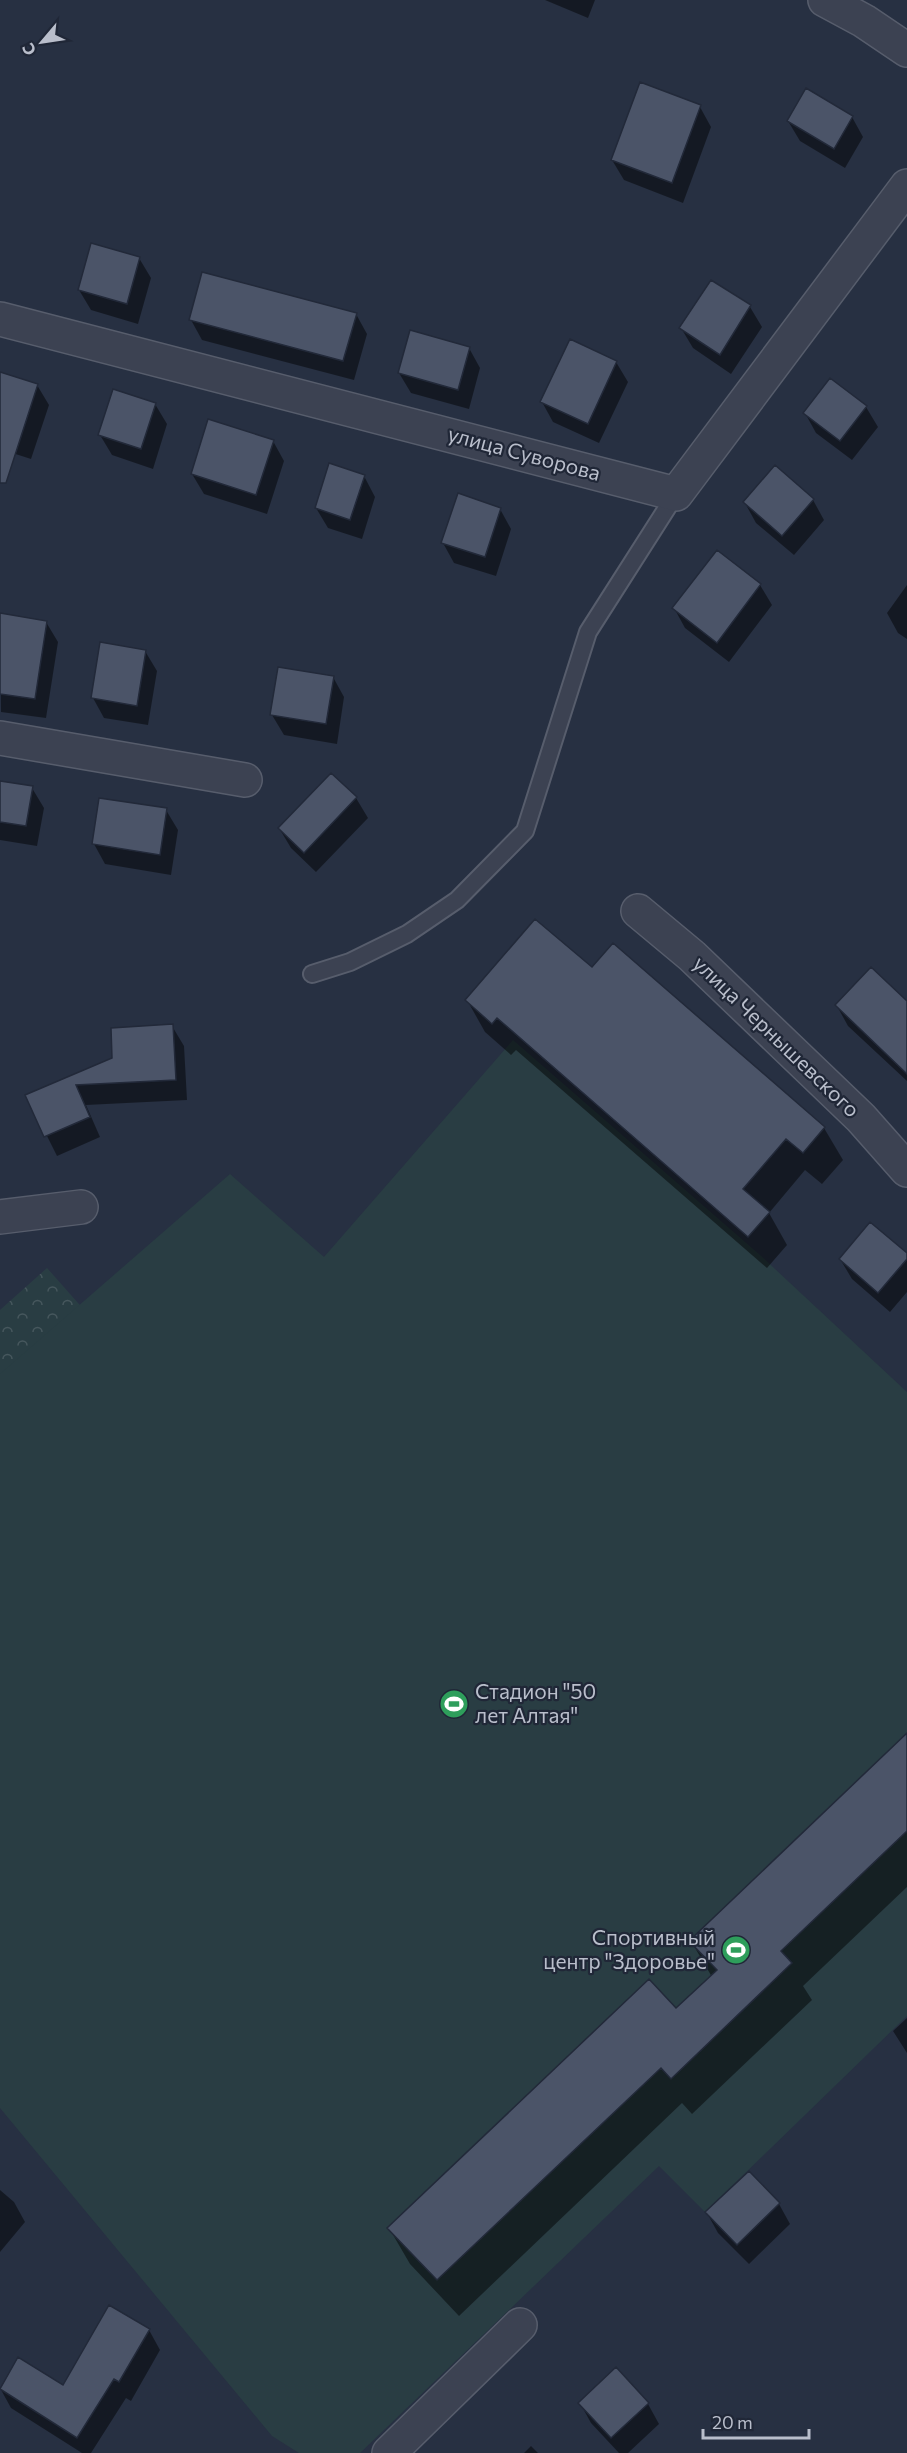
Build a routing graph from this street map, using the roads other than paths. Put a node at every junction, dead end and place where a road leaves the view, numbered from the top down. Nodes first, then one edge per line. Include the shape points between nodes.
1 (825, 0) edge
2 (907, 50) edge
3 (907, 186) edge
4 (0, 319) edge
5 (676, 494) junction
6 (0, 738) edge
7 (245, 780) dead end
8 (638, 911) dead end
9 (312, 974) dead end
10 (902, 1155) edge
11 (81, 1207) dead end
12 (0, 1217) edge
13 (520, 2325) dead end
14 (389, 2453) edge

1 - 2 street
3 - 5 street
4 - 5 street, улица Суворова
5 - 9 lane via 588,632 525,831 458,900 415,929 350,962
6 - 7 street
8 - 10 street, улица Чернышевского via 692,956
11 - 12 street
13 - 14 street

